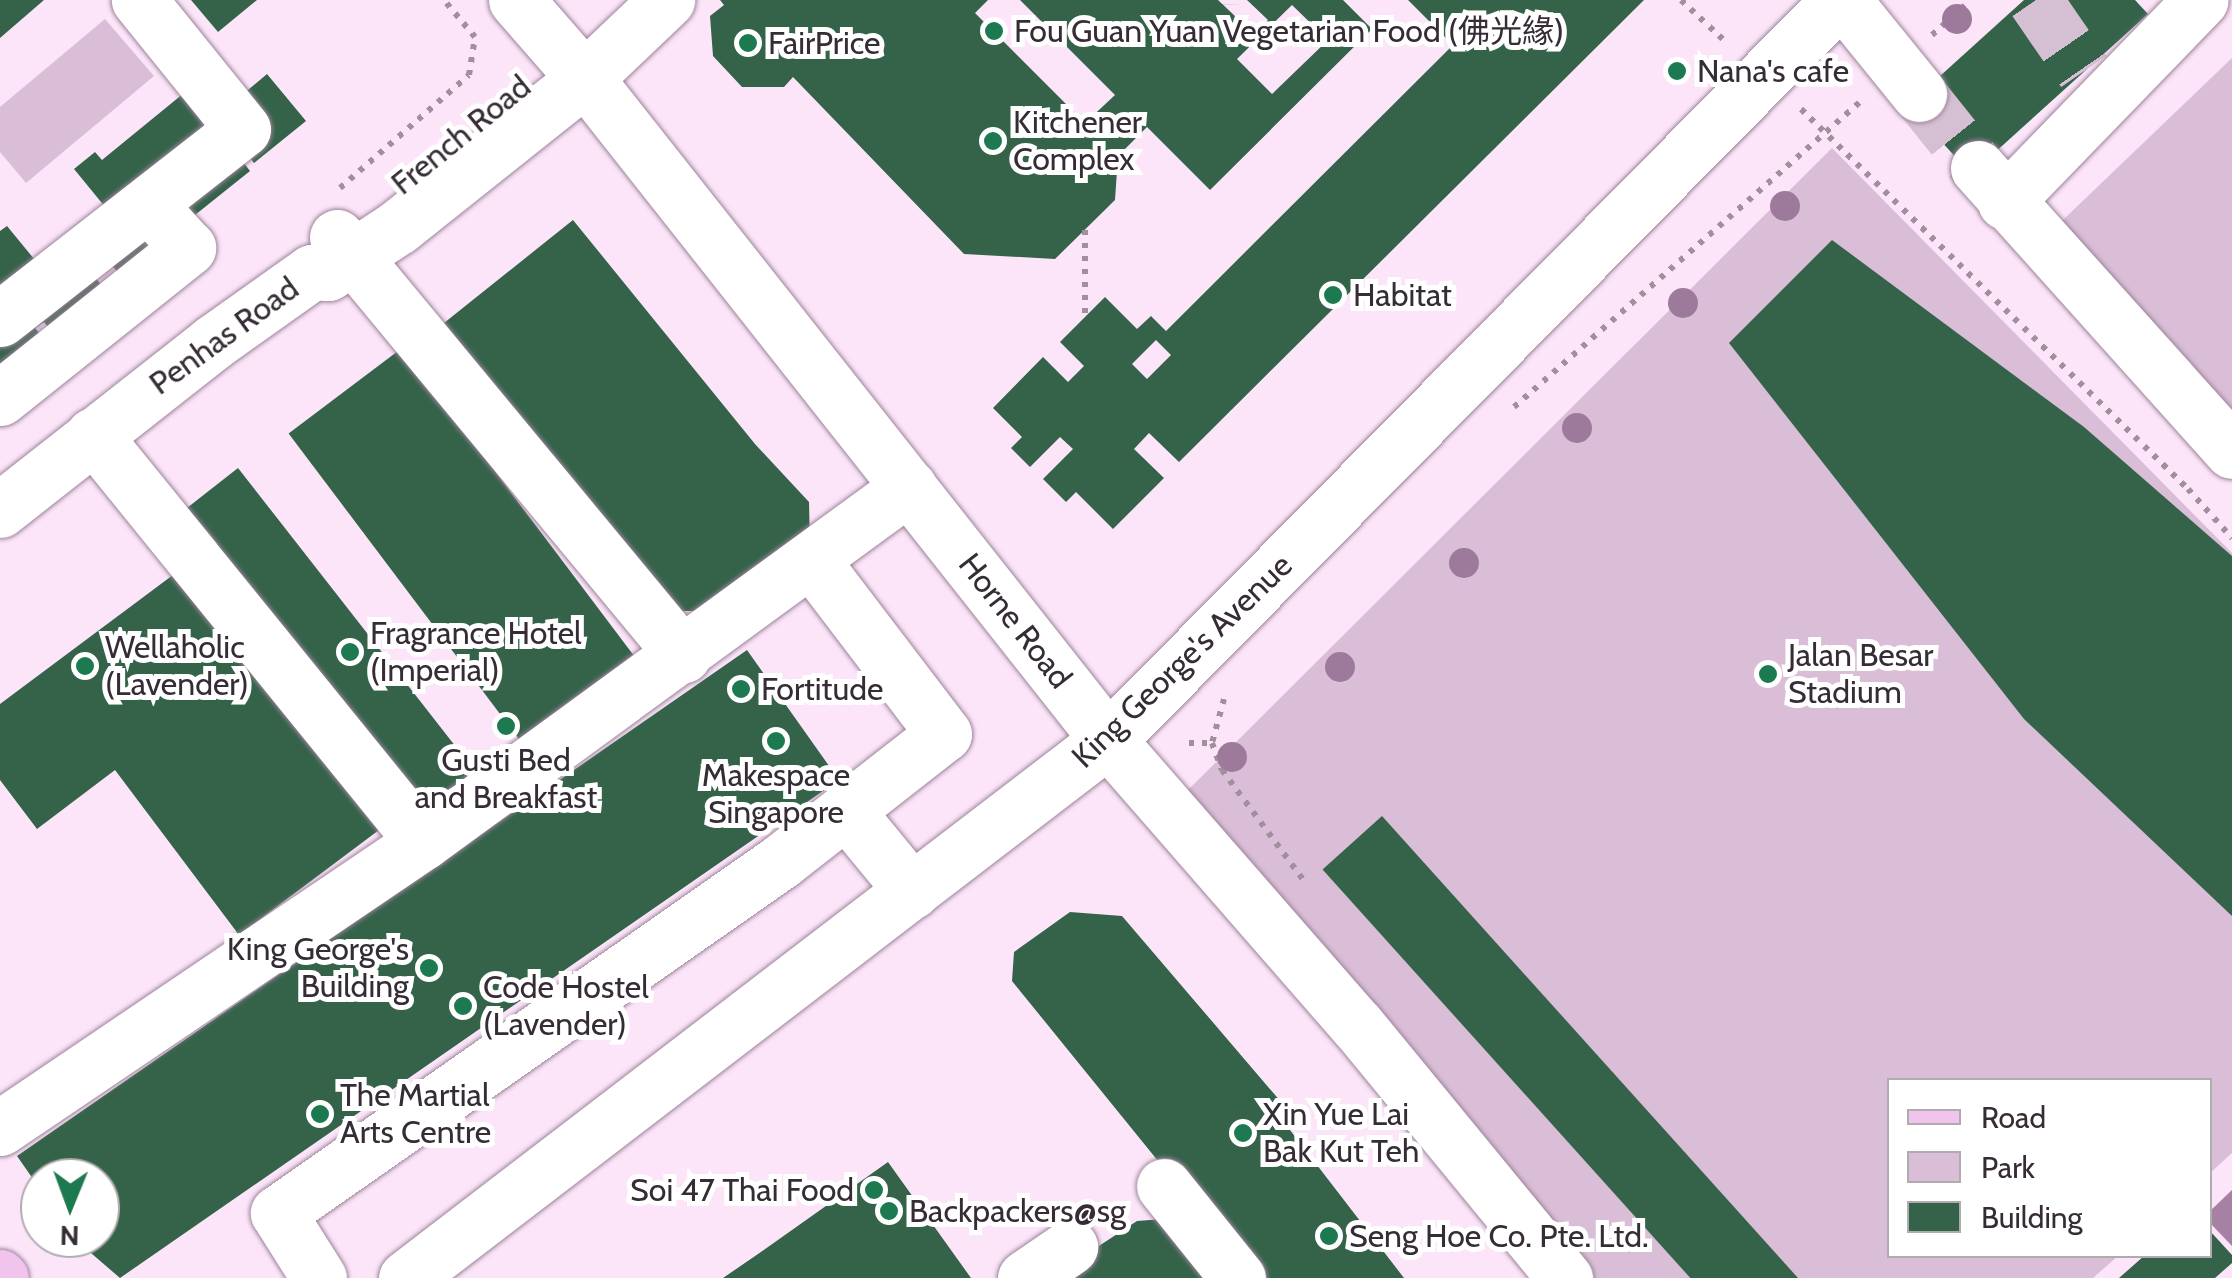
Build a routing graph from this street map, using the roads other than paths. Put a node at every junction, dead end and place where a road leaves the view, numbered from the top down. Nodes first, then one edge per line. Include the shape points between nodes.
1 (139, 0) edge
2 (516, 0) edge
3 (615, 0) edge
4 (667, 0) edge
5 (1841, 0) edge
6 (2201, 0) edge
7 (573, 66) junction
8 (1908, 81) tunnel mouth
9 (504, 144) joint
10 (148, 204) junction
11 (334, 256) junction
12 (0, 319) edge
13 (62, 348) junction
14 (0, 398) edge
15 (105, 425) junction
16 (2232, 452) edge
17 (909, 487) junction
18 (0, 510) edge
19 (812, 561) junction
20 (683, 655) junction
21 (1108, 740) junction
22 (848, 813) junction
23 (423, 842) junction
24 (912, 891) junction
25 (0, 1128) edge
26 (1164, 1186) dead end
27 (1070, 1247) dead end
28 (1559, 1276) edge
29 (318, 1278) edge
30 (406, 1278) edge
31 (1025, 1278) edge
32 (1238, 1278) edge

1 - 10 street via 244,129
2 - 7 street, Horne Road
3 - 7 street, French Road
4 - 7 street, French Road
5 - 8 street
5 - 21 street, King George's Avenue
6 - 16 street via 2094,86 1992,185
7 - 9 street, French Road
7 - 11 street, French Road
7 - 17 street, Horne Road
9 - 11 street, Penhas Road
10 - 12 street
10 - 13 street via 188,248
11 - 15 street, Penhas Road
11 - 20 street
13 - 14 street
13 - 15 street
15 - 18 street, Penhas Road
15 - 23 street
17 - 19 street
17 - 21 street, Horne Road
19 - 20 street
19 - 22 street via 944,734
20 - 23 street
21 - 24 street, King George's Avenue
21 - 28 street, Horne Road via 1357,1025
22 - 24 street
22 - 29 street via 278,1213
23 - 25 street
24 - 30 street, King George's Avenue
26 - 32 street
27 - 31 street

